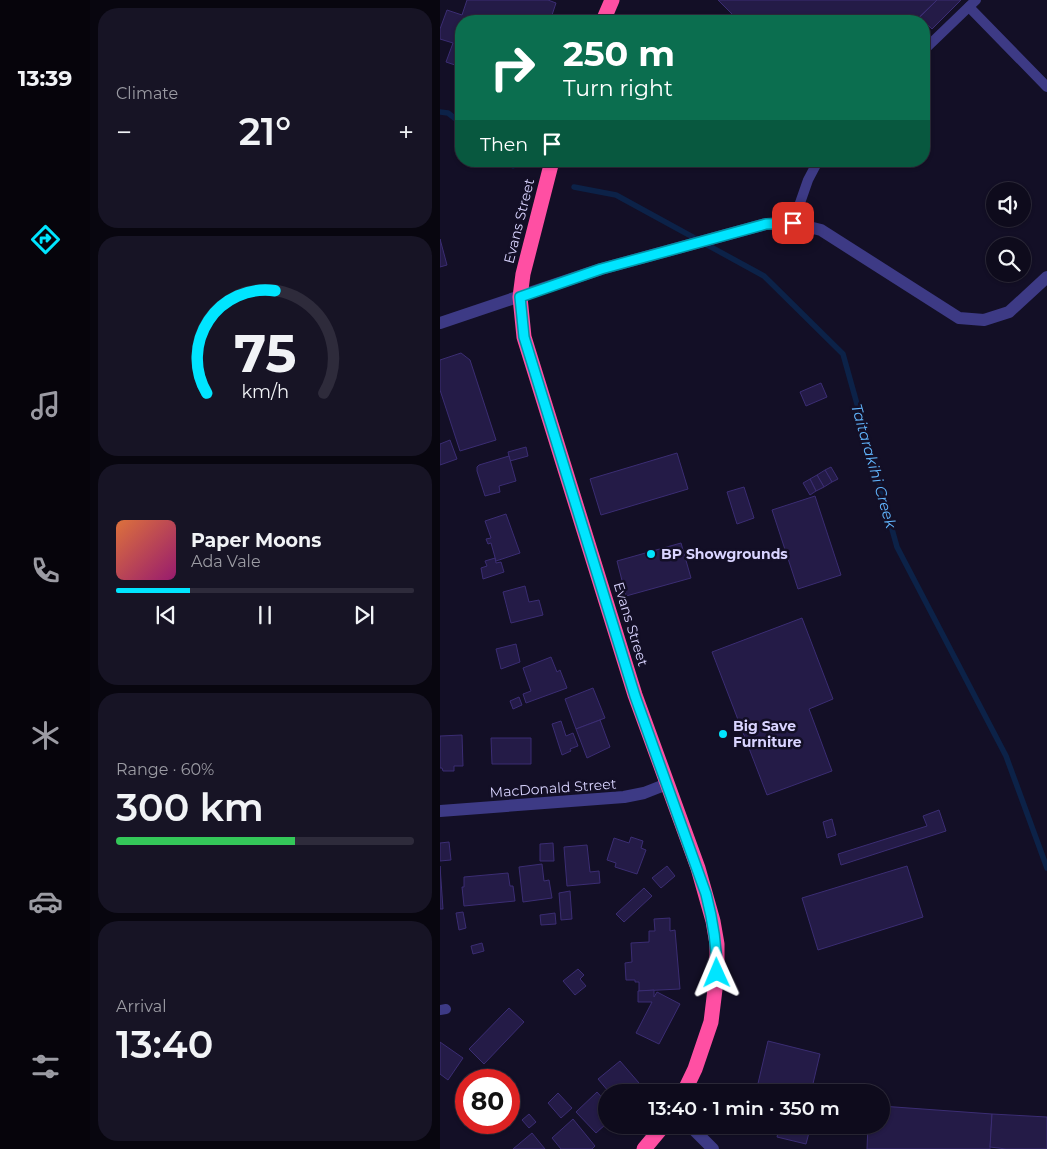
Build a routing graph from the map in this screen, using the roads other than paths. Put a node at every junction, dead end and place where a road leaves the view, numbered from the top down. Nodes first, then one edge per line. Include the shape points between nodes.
1 (612, 0) edge
2 (973, 3) edge
3 (605, 15) edge
4 (930, 44) edge
5 (1047, 87) edge
6 (550, 167) edge
7 (815, 167) edge
8 (793, 223) junction
9 (1047, 277) edge
10 (520, 297) junction
11 (440, 323) edge
12 (666, 784) junction
13 (440, 811) edge
14 (688, 1084) edge
15 (656, 1134) edge
16 (698, 1134) edge
17 (644, 1149) edge
18 (713, 1149) edge

1 - 3 highway
2 - 4 lane
2 - 5 lane
6 - 10 highway, Evans Street
7 - 8 lane
8 - 9 street via 821,230 959,318 984,320 1009,312
8 - 10 street via 766,224 601,269
10 - 11 street
10 - 12 highway, Evans Street via 524,337 635,696
12 - 13 street, MacDonald Street via 624,797
12 - 14 highway, Evans Street via 700,876 714,921 717,944 711,1022
15 - 17 highway
16 - 18 street

